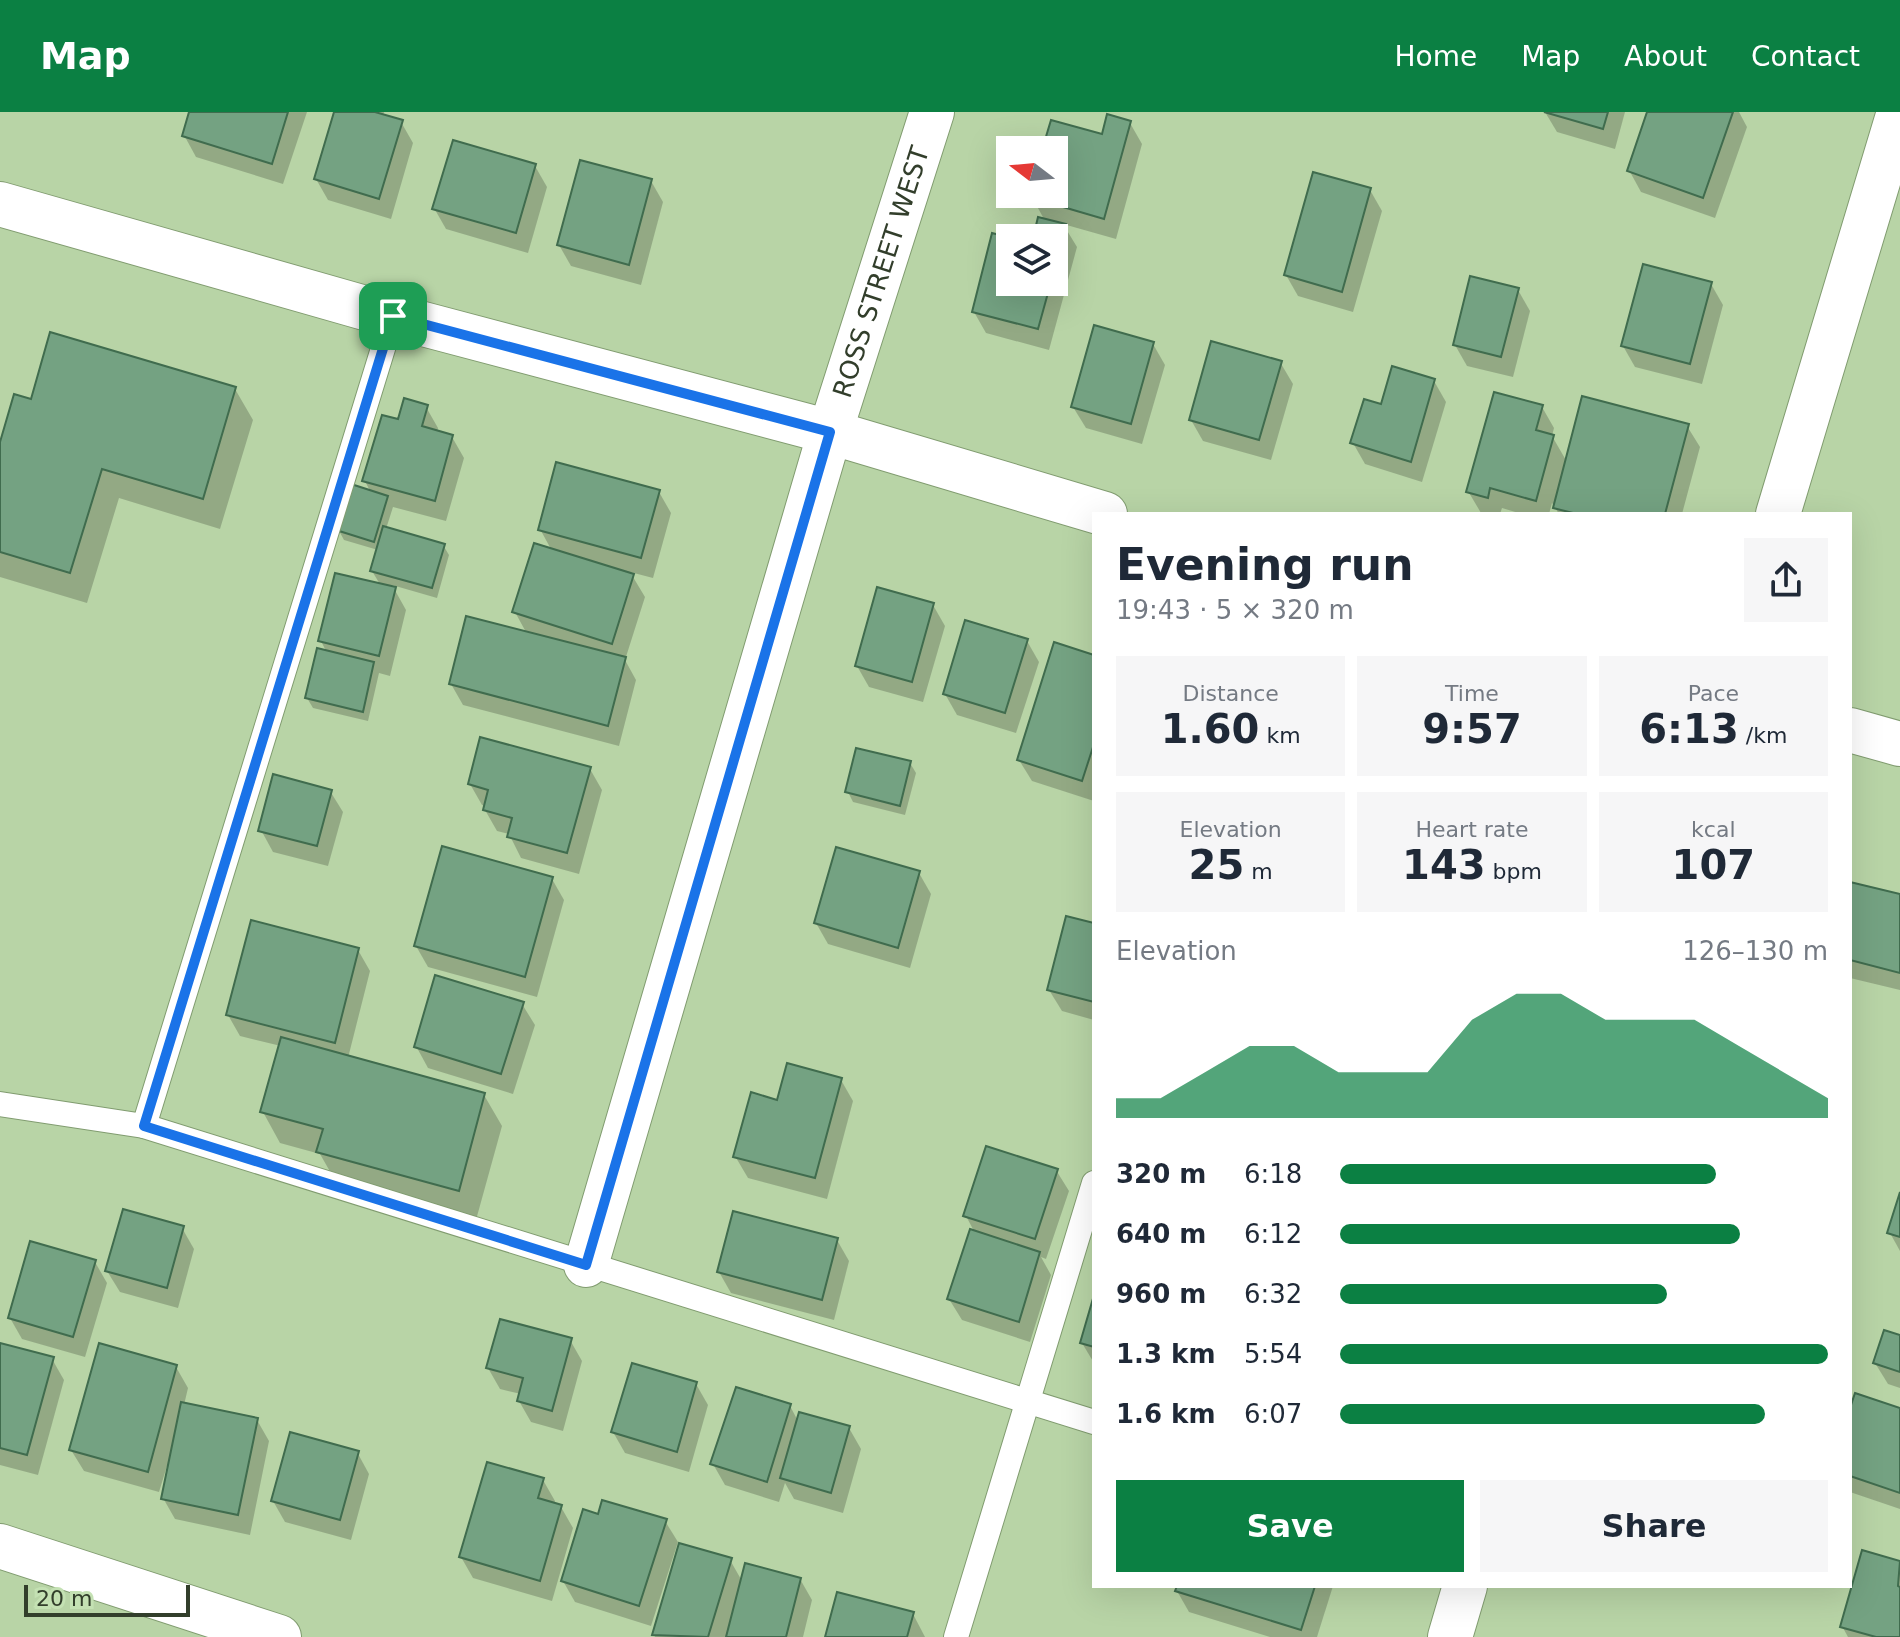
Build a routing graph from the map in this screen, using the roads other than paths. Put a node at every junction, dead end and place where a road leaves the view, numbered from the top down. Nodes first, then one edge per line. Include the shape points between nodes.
1 (932, 112) edge
2 (1899, 112) edge
3 (0, 204) edge
4 (393, 316) junction
5 (830, 432) junction
6 (1098, 512) edge
7 (1779, 512) edge
8 (1852, 731) edge
9 (1900, 744) edge
10 (0, 1104) edge
11 (144, 1126) junction
12 (1092, 1190) edge
13 (586, 1265) junction
14 (1027, 1403) junction
15 (1092, 1421) edge
16 (0, 1546) edge
17 (1464, 1588) edge
18 (279, 1637) edge
19 (956, 1637) edge
20 (1450, 1637) edge

1 - 5 street, ROSS STREET WEST
2 - 7 street
3 - 4 street
4 - 5 street
4 - 11 lane
5 - 6 street
5 - 13 street, ROSS STREET WEST
8 - 9 street
10 - 11 lane
11 - 13 lane
12 - 14 lane
13 - 14 lane
14 - 15 lane
14 - 19 lane
16 - 18 street
17 - 20 street

